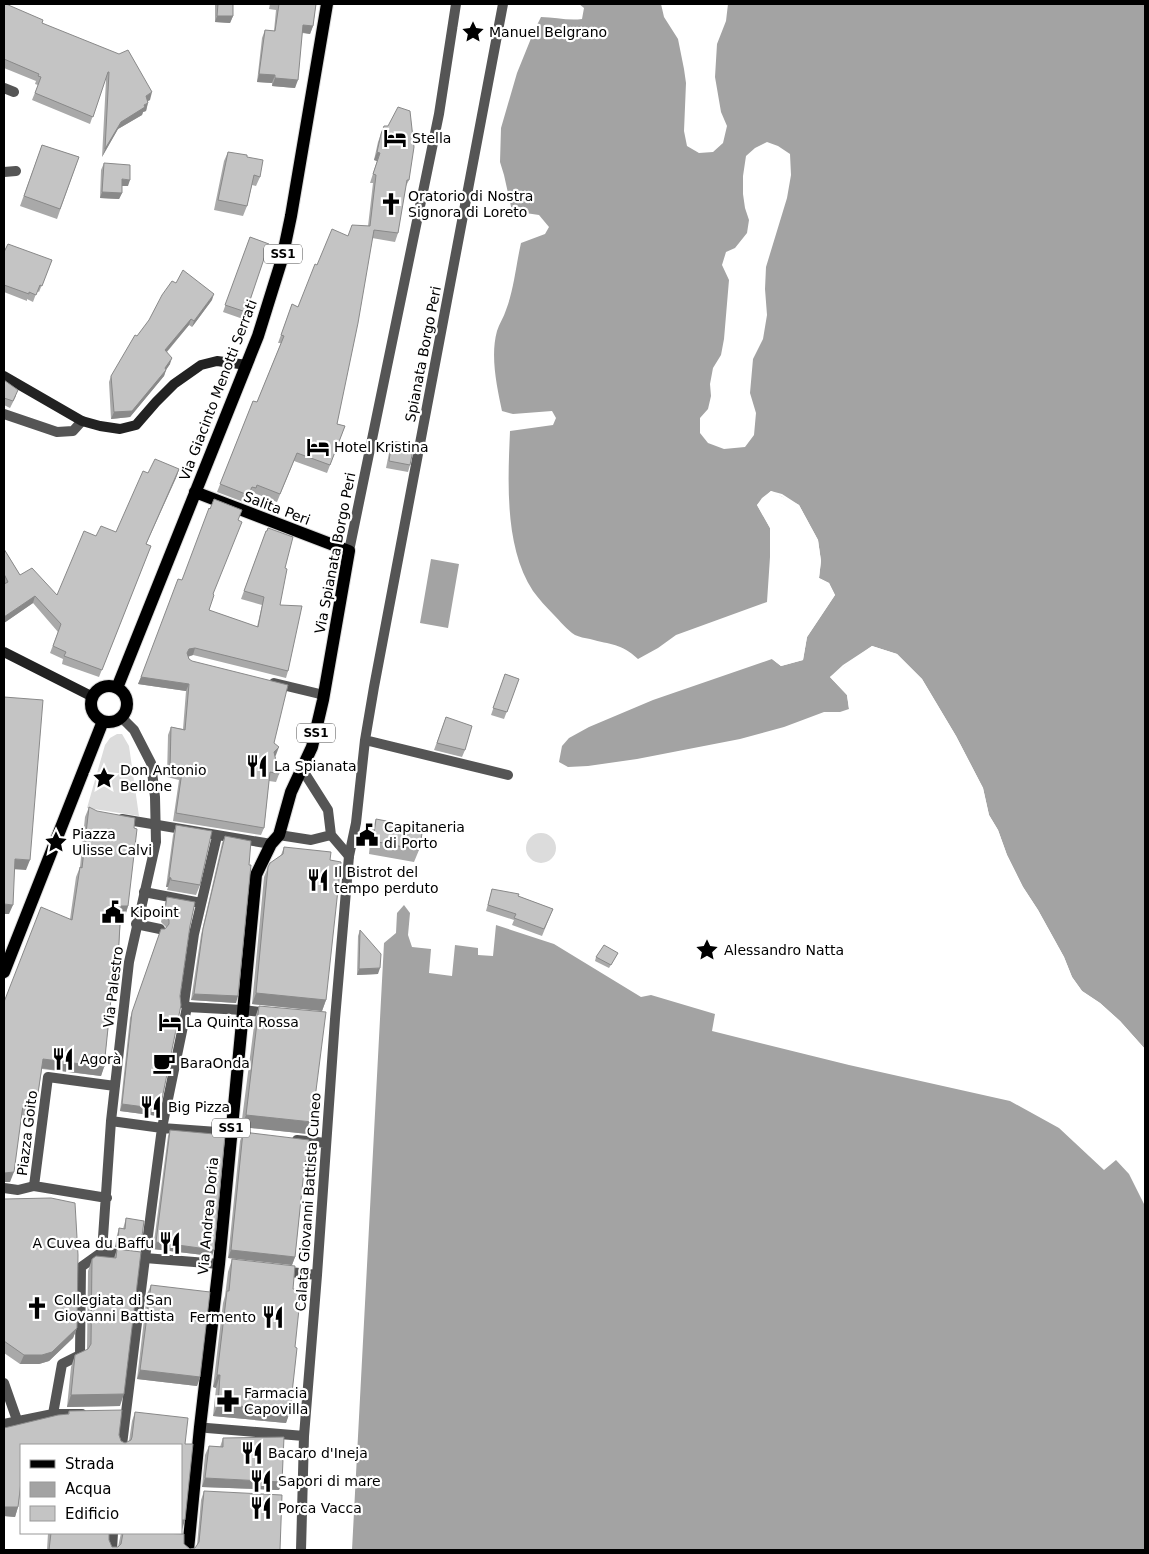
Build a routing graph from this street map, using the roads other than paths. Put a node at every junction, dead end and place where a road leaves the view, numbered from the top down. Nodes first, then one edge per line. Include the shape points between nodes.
1 (327, 4) edge
2 (456, 4) edge
3 (503, 4) edge
4 (16, 171) dead end
5 (4, 172) edge
6 (247, 365) junction
7 (4, 376) edge
8 (4, 414) edge
9 (82, 421) junction
10 (195, 492) junction
11 (349, 551) junction
12 (4, 652) edge
13 (263, 680) edge
14 (117, 688) junction
15 (324, 695) junction
16 (93, 697) junction
17 (121, 717) junction
18 (103, 720) junction
19 (365, 740) junction
20 (302, 769) junction
21 (508, 775) dead end
22 (112, 817) edge
23 (155, 826) junction
24 (331, 835) junction
25 (217, 836) junction
26 (275, 840) junction
27 (349, 856) junction
28 (144, 892) junction
29 (201, 903) junction
30 (136, 924) junction
31 (160, 929) edge
32 (4, 972) edge
33 (187, 1006) junction
34 (243, 1010) junction
35 (278, 1014) edge
36 (322, 1018) edge
37 (334, 1019) junction
38 (115, 1086) junction
39 (111, 1122) junction
40 (162, 1128) junction
41 (235, 1133) junction
42 (284, 1139) edge
43 (326, 1143) junction
44 (34, 1186) junction
45 (4, 1188) edge
46 (107, 1198) junction
47 (102, 1252) junction
48 (145, 1258) junction
49 (223, 1264) junction
50 (272, 1270) edge
51 (318, 1275) junction
52 (4, 1383) edge
53 (94, 1413) edge
54 (52, 1414) junction
55 (17, 1420) junction
56 (4, 1424) edge
57 (204, 1427) junction
58 (304, 1436) junction
59 (122, 1444) edge
60 (113, 1534) edge
61 (112, 1550) edge
62 (188, 1550) edge
63 (301, 1550) edge

1 - 6 main road, Via Giacinto Menotti Serrati / SS1 via 282,259
2 - 11 street, Via Spianata Borgo Peri via 439,114
3 - 19 street, Spianata Borgo Peri
4 - 5 street
6 - 9 main road via 217,362 201,365 174,384 136,425 120,429
6 - 10 main road, Via Giacinto Menotti Serrati / SS1
7 - 9 main road
8 - 9 street via 57,432 73,430
10 - 11 main road, Salita Peri
10 - 14 main road, Via Giacinto Menotti Serrati / SS1
11 - 15 main road, Via Spianata Borgo Peri / SS1
12 - 16 main road
13 - 15 street
14 - 16 main road via 106,686
14 - 17 main road via 127,701
15 - 20 main road, SS1 via 312,747
16 - 18 main road via 94,713
17 - 18 main road via 113,722
17 - 23 street, Via Palestro via 134,730 151,763
18 - 32 main road
19 - 21 street
19 - 27 street, Spianata Borgo Peri
20 - 24 street via 328,810
20 - 26 main road, SS1
22 - 23 street
23 - 25 street
23 - 28 street, Via Palestro via 156,842
24 - 26 street via 311,840
24 - 27 street
25 - 26 street
25 - 29 street
26 - 34 main road, Via Andrea Doria / SS1 via 256,875
27 - 37 street, Calata Giovanni Battista Cuneo
28 - 29 street
28 - 30 street, Via Palestro
29 - 33 street via 189,937 184,1002
30 - 31 street
30 - 38 street, Via Palestro
33 - 34 street
33 - 40 street
34 - 35 street
34 - 41 main road, Via Andrea Doria / SS1
36 - 37 street
37 - 43 street, Calata Giovanni Battista Cuneo
38 - 39 street, Via Palestro
38 - 44 street, Piazza Goito via 48,1078
39 - 40 street
39 - 46 street, Via Palestro
40 - 41 street
40 - 48 street
41 - 49 main road, Via Andrea Doria / SS1
42 - 43 street
43 - 51 street, Calata Giovanni Battista Cuneo
44 - 45 street via 18,1190
44 - 46 street, Piazza Goito
46 - 47 street, Via Palestro
47 - 48 street
47 - 54 street via 81,1267 80,1355 62,1364
48 - 49 street
48 - 59 street
49 - 57 main road, Via Andrea Doria / SS1
50 - 51 street
51 - 58 street, Calata Giovanni Battista Cuneo
52 - 55 street
53 - 54 street
54 - 55 street
55 - 56 street
57 - 58 street
57 - 62 main road, SS1 via 198,1493 184,1536
58 - 63 street, Calata Giovanni Battista Cuneo
60 - 61 street

